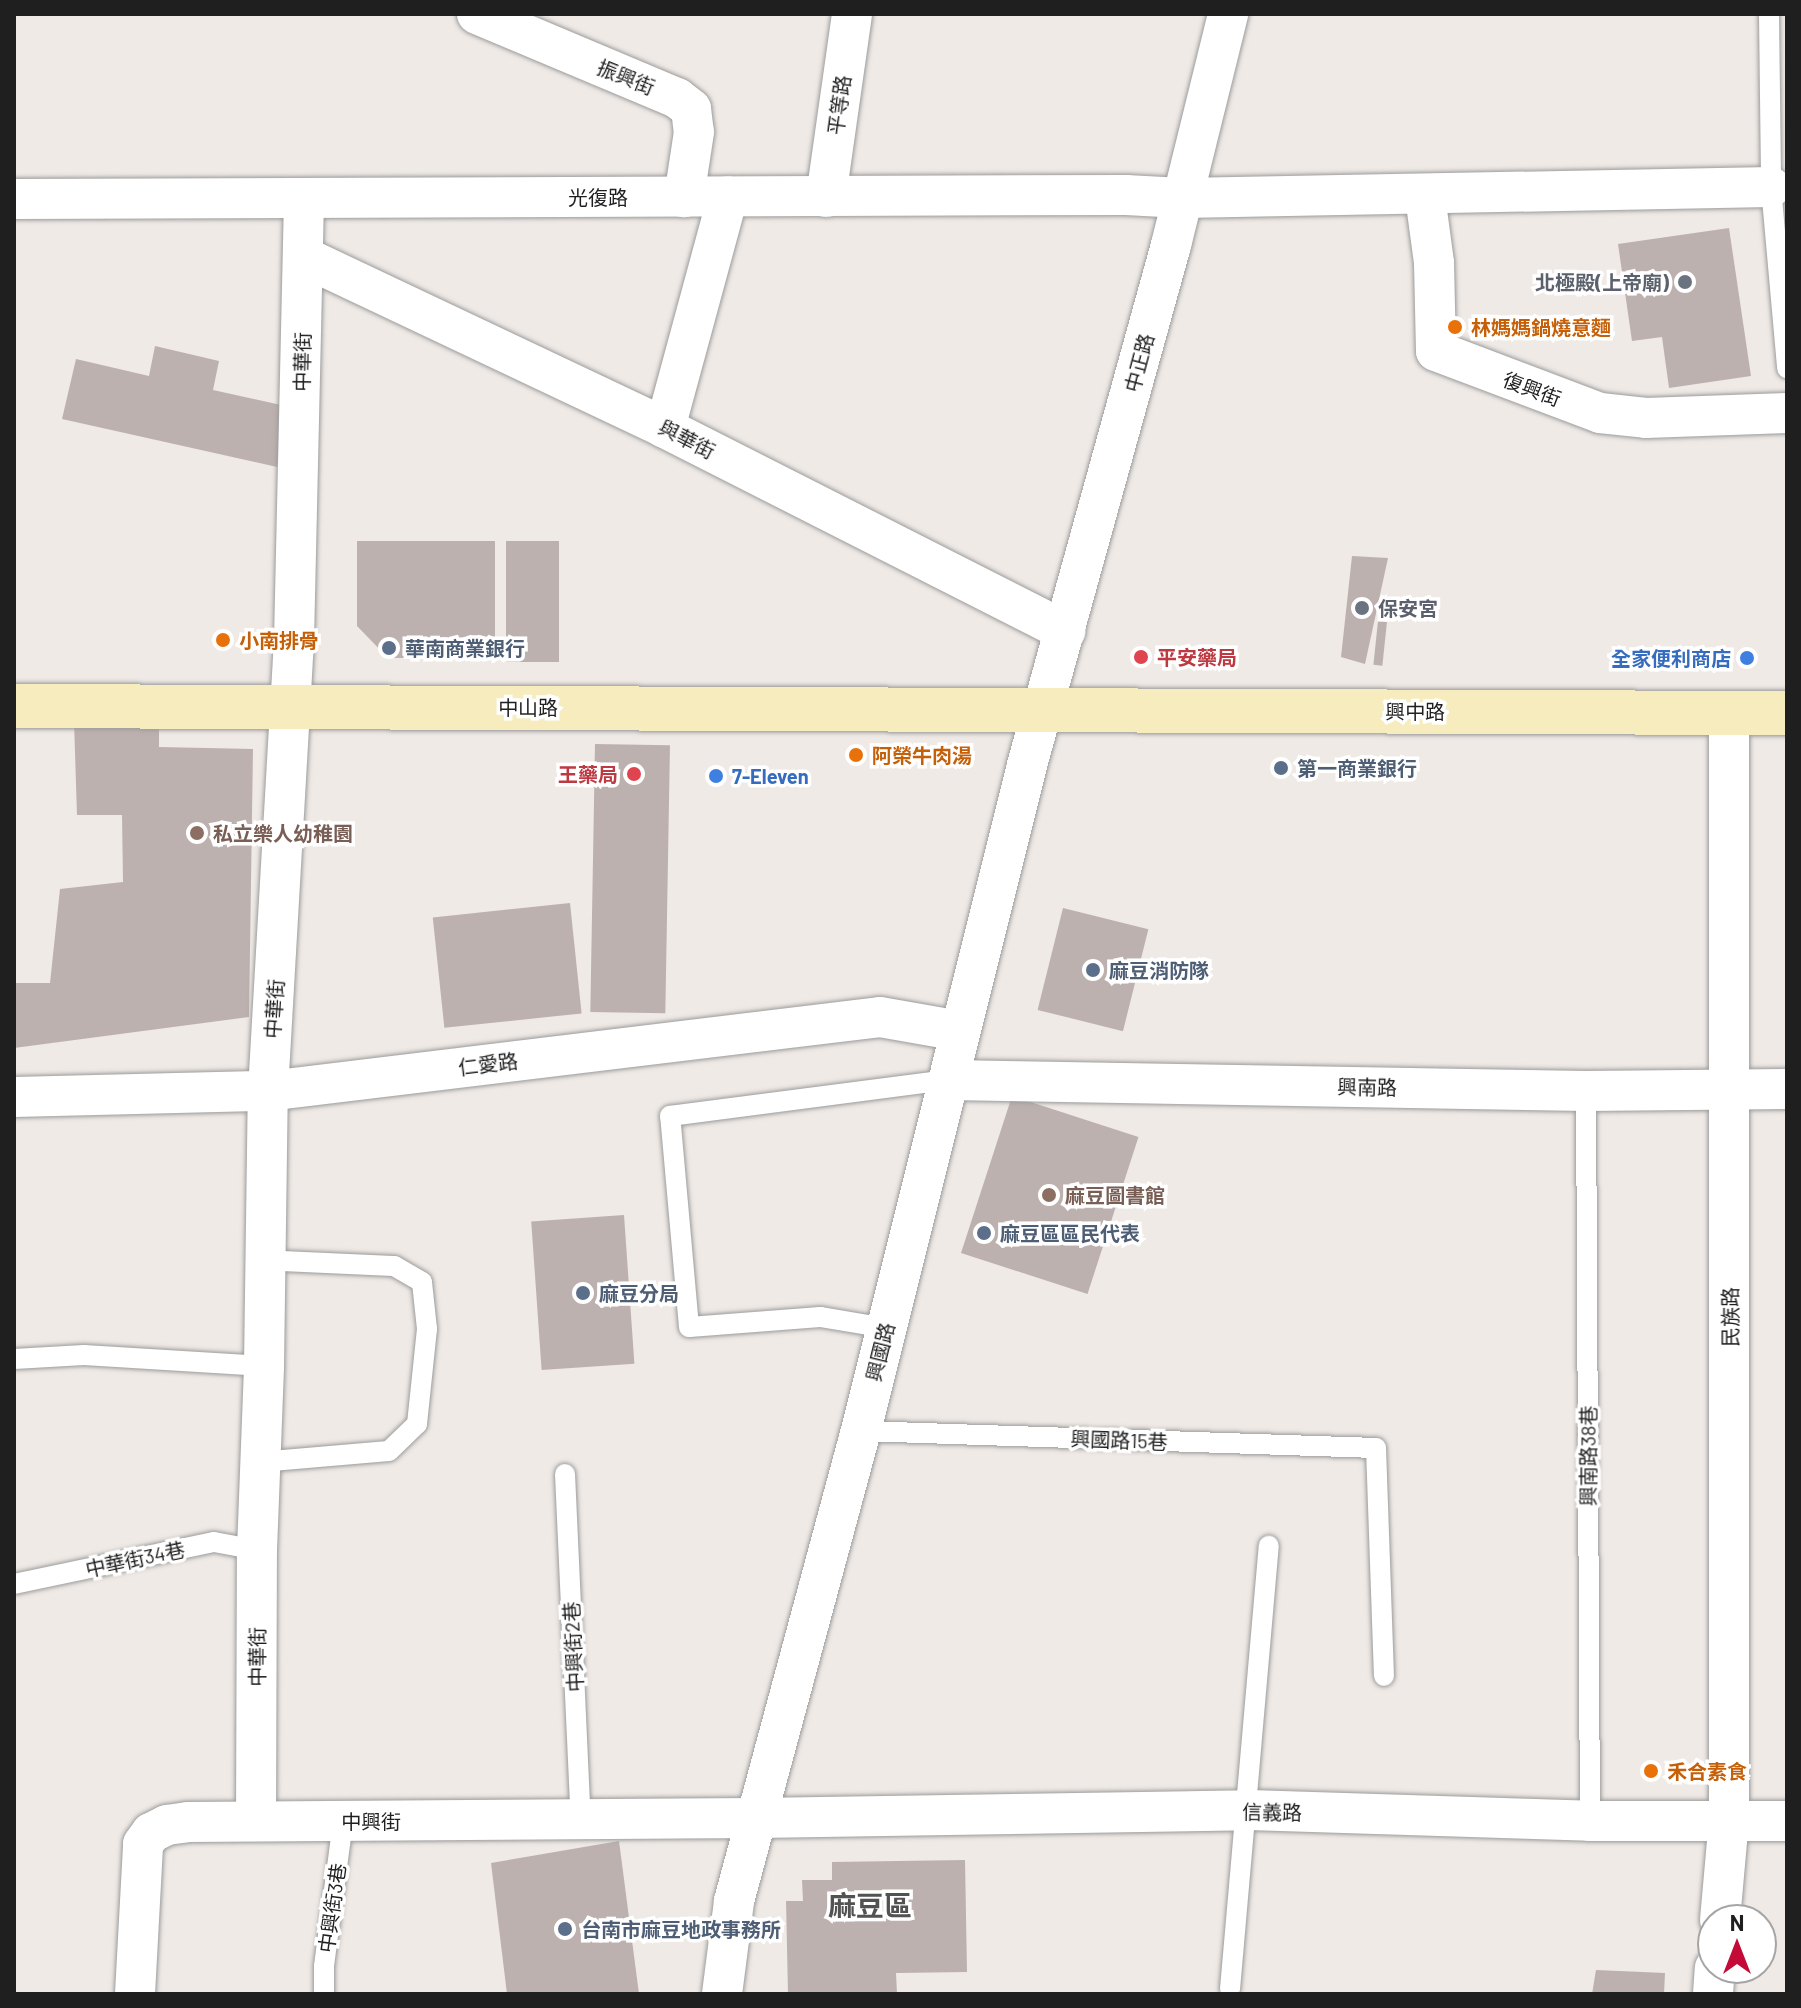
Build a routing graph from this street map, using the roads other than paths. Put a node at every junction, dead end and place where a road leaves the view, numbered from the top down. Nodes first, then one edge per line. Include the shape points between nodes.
1 (477, 14) edge
2 (852, 14) edge
3 (1228, 14) edge
4 (1769, 14) edge
5 (1771, 187) junction
6 (728, 196) junction
7 (1425, 196) junction
8 (684, 197) junction
9 (826, 197) junction
10 (304, 198) junction
11 (1182, 198) junction
12 (14, 199) edge
13 (304, 257) junction
14 (1787, 368) edge
15 (1787, 413) edge
16 (665, 428) junction
17 (1065, 631) junction
18 (291, 705) junction
19 (14, 706) edge
20 (1043, 710) junction
21 (1729, 713) junction
22 (1787, 713) edge
23 (960, 1031) junction
24 (948, 1080) junction
25 (1731, 1089) junction
26 (1787, 1089) edge
27 (268, 1091) junction
28 (1586, 1091) junction
29 (14, 1097) edge
30 (264, 1260) junction
31 (886, 1328) junction
32 (14, 1359) edge
33 (264, 1366) junction
34 (861, 1431) junction
35 (260, 1462) junction
36 (565, 1474) dead end
37 (1269, 1546) dead end
38 (257, 1550) junction
39 (14, 1584) edge
40 (1384, 1676) dead end
41 (1249, 1810) junction
42 (757, 1818) junction
43 (581, 1820) junction
44 (1729, 1820) junction
45 (256, 1821) junction
46 (1590, 1821) junction
47 (1787, 1821) edge
48 (343, 1822) junction
49 (1721, 1904) edge
50 (1230, 1989) dead end
51 (135, 1994) edge
52 (324, 1994) edge
53 (722, 1994) edge

1 - 8 street, 振興街 via 677,98 691,109 694,132
2 - 9 street, 平等路
3 - 11 street, 中正路
4 - 5 lane
5 - 7 street
5 - 14 lane
6 - 8 street, 光復路
6 - 9 street, 光復路
6 - 16 street
7 - 11 street
7 - 15 street, 復興街 via 1434,263 1436,351 1600,413 1646,418
8 - 10 street, 光復路
9 - 11 street, 光復路
10 - 12 street, 光復路
10 - 13 street, 中華街
11 - 17 street, 中正路
13 - 16 street, 與華街
13 - 18 street, 中華街
16 - 17 street, 與華街
17 - 20 street, 中正路
18 - 19 main road, 中山路
18 - 20 main road, 中山路
18 - 27 street, 中華街
20 - 21 main road, 興中路
20 - 23 street, 興國路
21 - 22 main road, 興中路
21 - 25 street, 民族路
23 - 24 street, 興國路
23 - 27 street, 仁愛路 via 880,1017
24 - 28 street, 興南路
24 - 31 street, 興國路
24 - 31 lane via 670,1116 689,1327 820,1317
25 - 26 street, 興南路
25 - 28 street, 興南路
25 - 44 street, 民族路
27 - 29 street, 仁愛路
27 - 30 street, 中華街
28 - 46 lane, 興南路38巷
30 - 33 street, 中華街
30 - 35 lane via 394,1266 422,1282 427,1329 417,1424 389,1451
31 - 34 street, 興國路
32 - 33 lane via 84,1355
33 - 35 street, 中華街
34 - 40 lane, 興國路15巷 via 1376,1448
34 - 42 street, 興國路
35 - 38 street, 中華街
36 - 43 lane, 中興街2巷
37 - 41 lane
38 - 39 lane, 中華街34巷 via 214,1542
38 - 45 street, 中華街
41 - 42 street, 信義路
41 - 46 street, 信義路
41 - 50 lane
42 - 43 street, 中興街
42 - 53 street, 興國路 via 734,1901
43 - 48 street, 中興街
44 - 46 street, 信義路
44 - 47 street, 信義路
44 - 49 street, 民族路
45 - 48 street, 中興街
45 - 51 street, 中興街 via 167,1825 143,1844
48 - 52 lane, 中興街3巷

